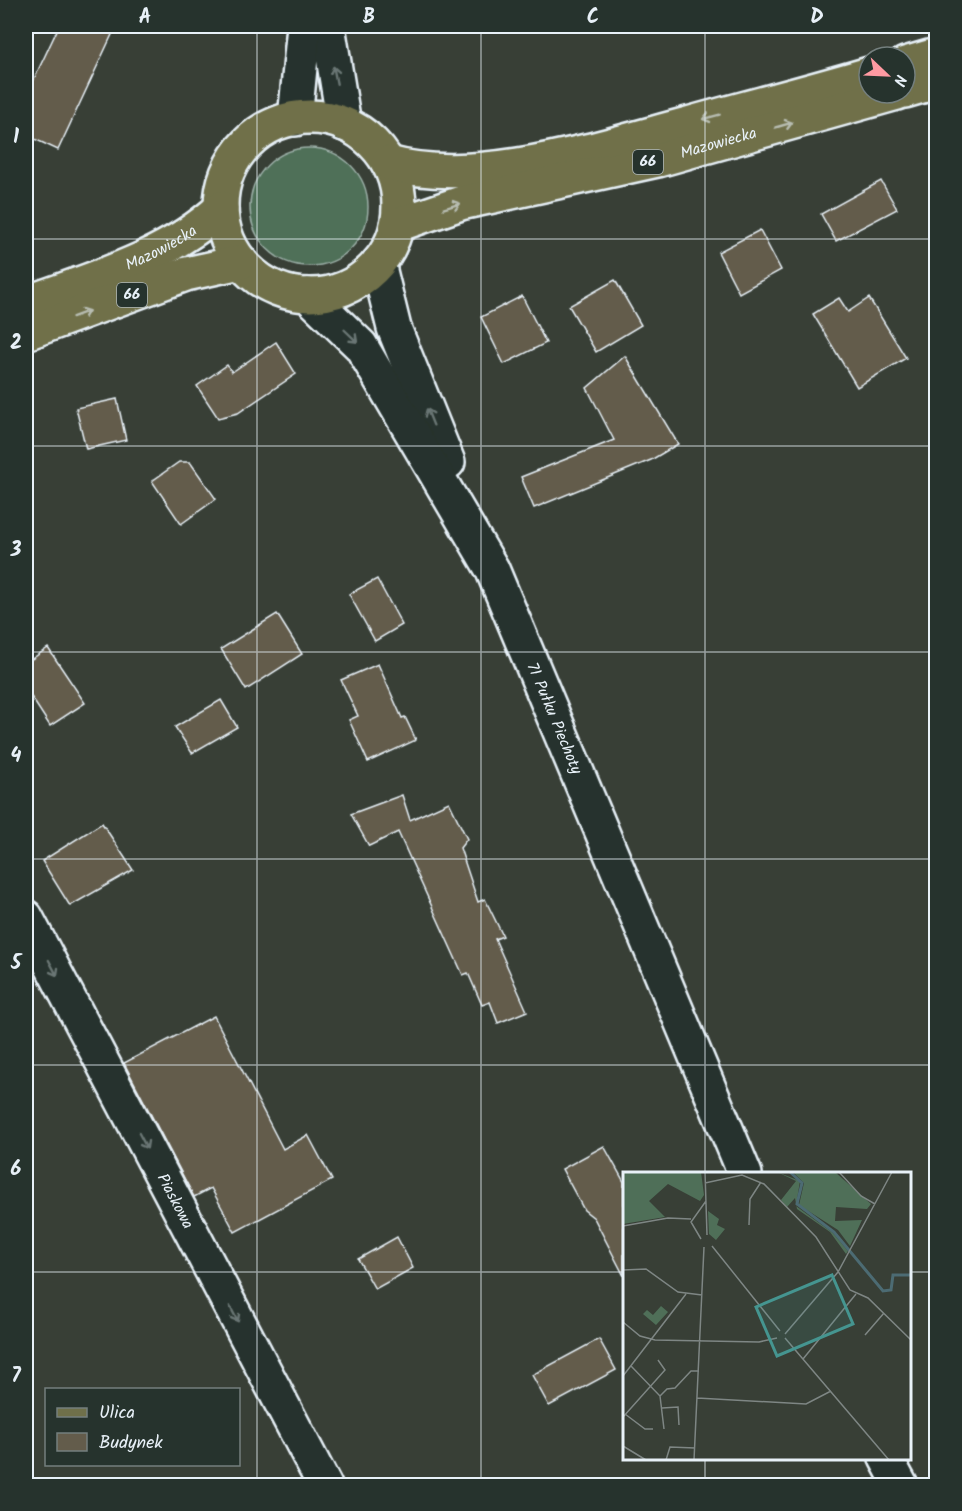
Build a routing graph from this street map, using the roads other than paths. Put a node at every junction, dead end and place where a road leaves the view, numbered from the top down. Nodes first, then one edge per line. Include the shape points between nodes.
1 (304, 26) edge
2 (328, 26) edge
3 (936, 55) edge
4 (917, 61) edge
5 (857, 77) edge
6 (936, 82) edge
7 (917, 88) edge
8 (857, 104) edge
9 (295, 118) junction
10 (344, 124) junction
11 (388, 163) junction
12 (221, 208) junction
13 (397, 225) junction
14 (241, 262) junction
15 (378, 263) junction
16 (308, 295) junction
17 (26, 303) edge
18 (26, 333) edge
19 (492, 569) junction
20 (26, 917) edge
21 (745, 1172) edge
22 (887, 1460) edge
23 (325, 1485) edge
24 (901, 1485) edge

1 - 9 street
10 -> 2 street
3 - 4 main road
5 -> 11 main road, Mazowiecka / 66 via 563,156 455,171
6 - 7 main road
13 -> 8 main road, Mazowiecka / 66 via 461,203 658,160
9 - 10 main road via 320,118
9 - 12 main road via 277,123 247,143 228,173
10 - 11 main road via 362,134
11 - 13 main road via 396,183
12 - 14 main road via 224,228
12 - 17 main road, Mazowiecka / 66 via 198,230 126,267
13 - 15 main road
14 - 16 main road via 260,280 283,291
18 -> 14 main road, Mazowiecka / 66 via 186,274
15 - 16 main road via 347,287 328,294
19 -> 15 street via 394,328
16 -> 19 street, 71 Pułku Piechoty via 361,346
19 - 21 street, 71 Pułku Piechoty
20 -> 23 street, Piaskowa
22 - 24 street

